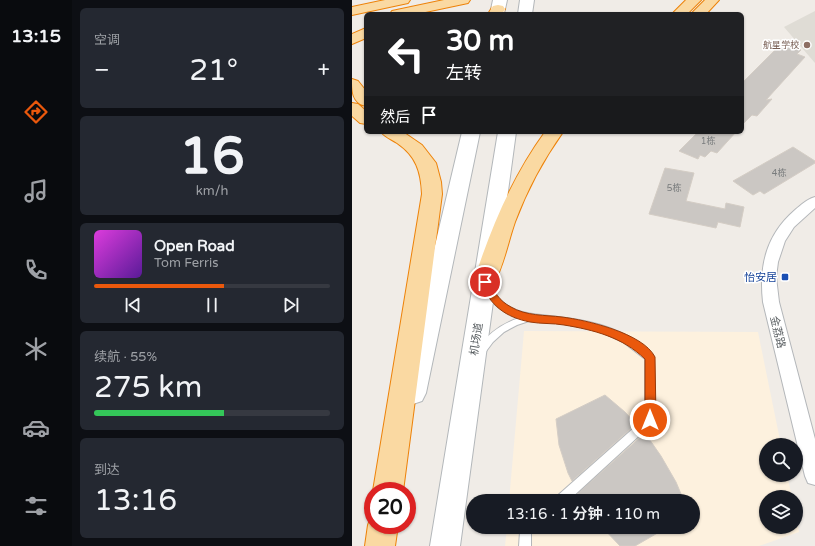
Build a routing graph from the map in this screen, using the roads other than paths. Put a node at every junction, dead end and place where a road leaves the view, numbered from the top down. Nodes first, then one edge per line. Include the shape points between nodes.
1 (403, 0) edge
2 (527, 0) edge
3 (694, 0) edge
4 (712, 0) edge
5 (458, 1) edge
6 (352, 11) edge
7 (406, 12) edge
8 (425, 12) edge
9 (525, 12) edge
10 (681, 12) edge
11 (700, 12) edge
12 (364, 21) edge
13 (352, 24) edge
14 (364, 33) edge
15 (352, 40) edge
16 (352, 84) edge
17 (364, 99) edge
18 (352, 108) edge
19 (364, 117) edge
20 (393, 134) edge
21 (471, 134) edge
22 (507, 134) edge
23 (552, 134) edge
24 (815, 201) edge
25 (485, 279) junction
26 (530, 318) junction
27 (472, 365) junction
28 (815, 476) edge
29 (389, 482) edge
30 (394, 482) edge
31 (568, 494) edge
32 (526, 534) edge
33 (445, 546) edge
34 (524, 546) edge

1 - 6 highway
2 - 9 main road
3 - 10 highway
4 - 11 highway
5 - 7 highway
5 - 8 highway
12 - 13 highway
14 - 15 highway
16 - 17 highway
18 - 19 highway
20 - 29 highway via 412,145 424,158 431,174 432,194
21 - 30 main road
22 - 25 main road, 机场道
23 - 25 highway via 540,150 518,192 497,241
24 - 28 street, 金荔路 via 796,214 784,230 772,252 768,275 771,302
25 - 26 lane via 490,294 499,304 508,311
25 - 27 main road, 机场道
26 - 27 lane via 509,324 497,332
26 - 31 lane via 563,321 601,329 622,337 650,357 650,420
27 - 33 main road, 机场道
32 - 34 lane

